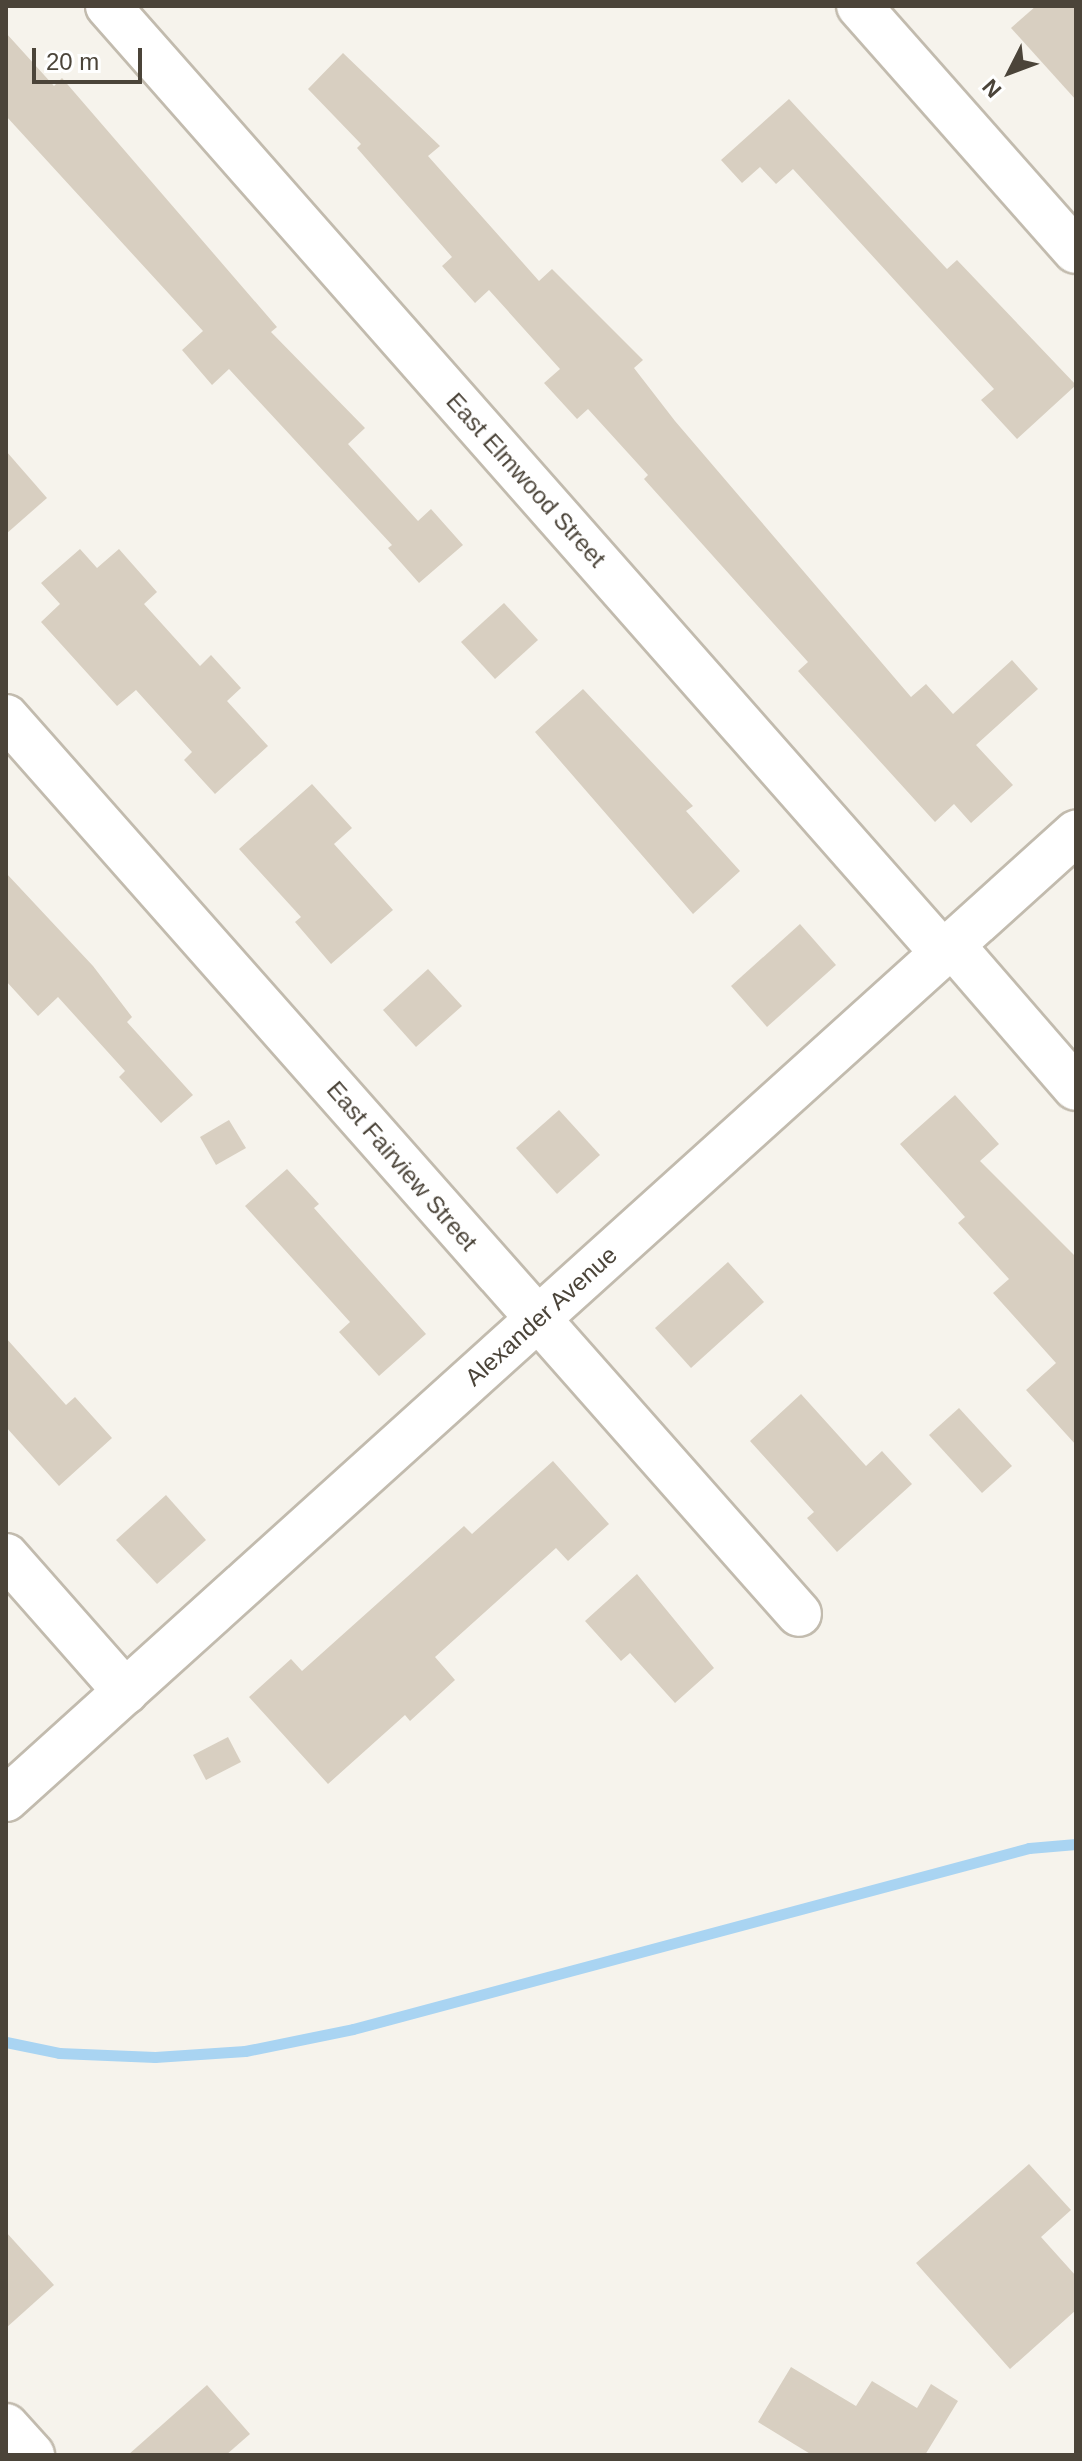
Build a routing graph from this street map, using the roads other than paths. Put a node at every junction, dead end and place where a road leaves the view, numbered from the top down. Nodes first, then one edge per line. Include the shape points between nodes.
1 (108, 6) edge
2 (859, 6) edge
3 (1076, 251) edge
4 (6, 717) edge
5 (1076, 833) edge
6 (947, 949) junction
7 (1076, 1088) edge
8 (537, 1319) junction
9 (6, 1556) edge
10 (799, 1614) dead end
11 (126, 1692) junction
12 (6, 1799) edge
13 (6, 2426) edge
14 (32, 2455) edge

1 - 6 street, East Elmwood Street
2 - 3 street
4 - 8 street, East Fairview Street
5 - 6 street, Alexander Avenue
6 - 7 street, East Elmwood Street
6 - 8 street, Alexander Avenue
8 - 10 street, East Fairview Street
8 - 11 street, Alexander Avenue
9 - 11 street
11 - 12 street, Alexander Avenue
13 - 14 street

